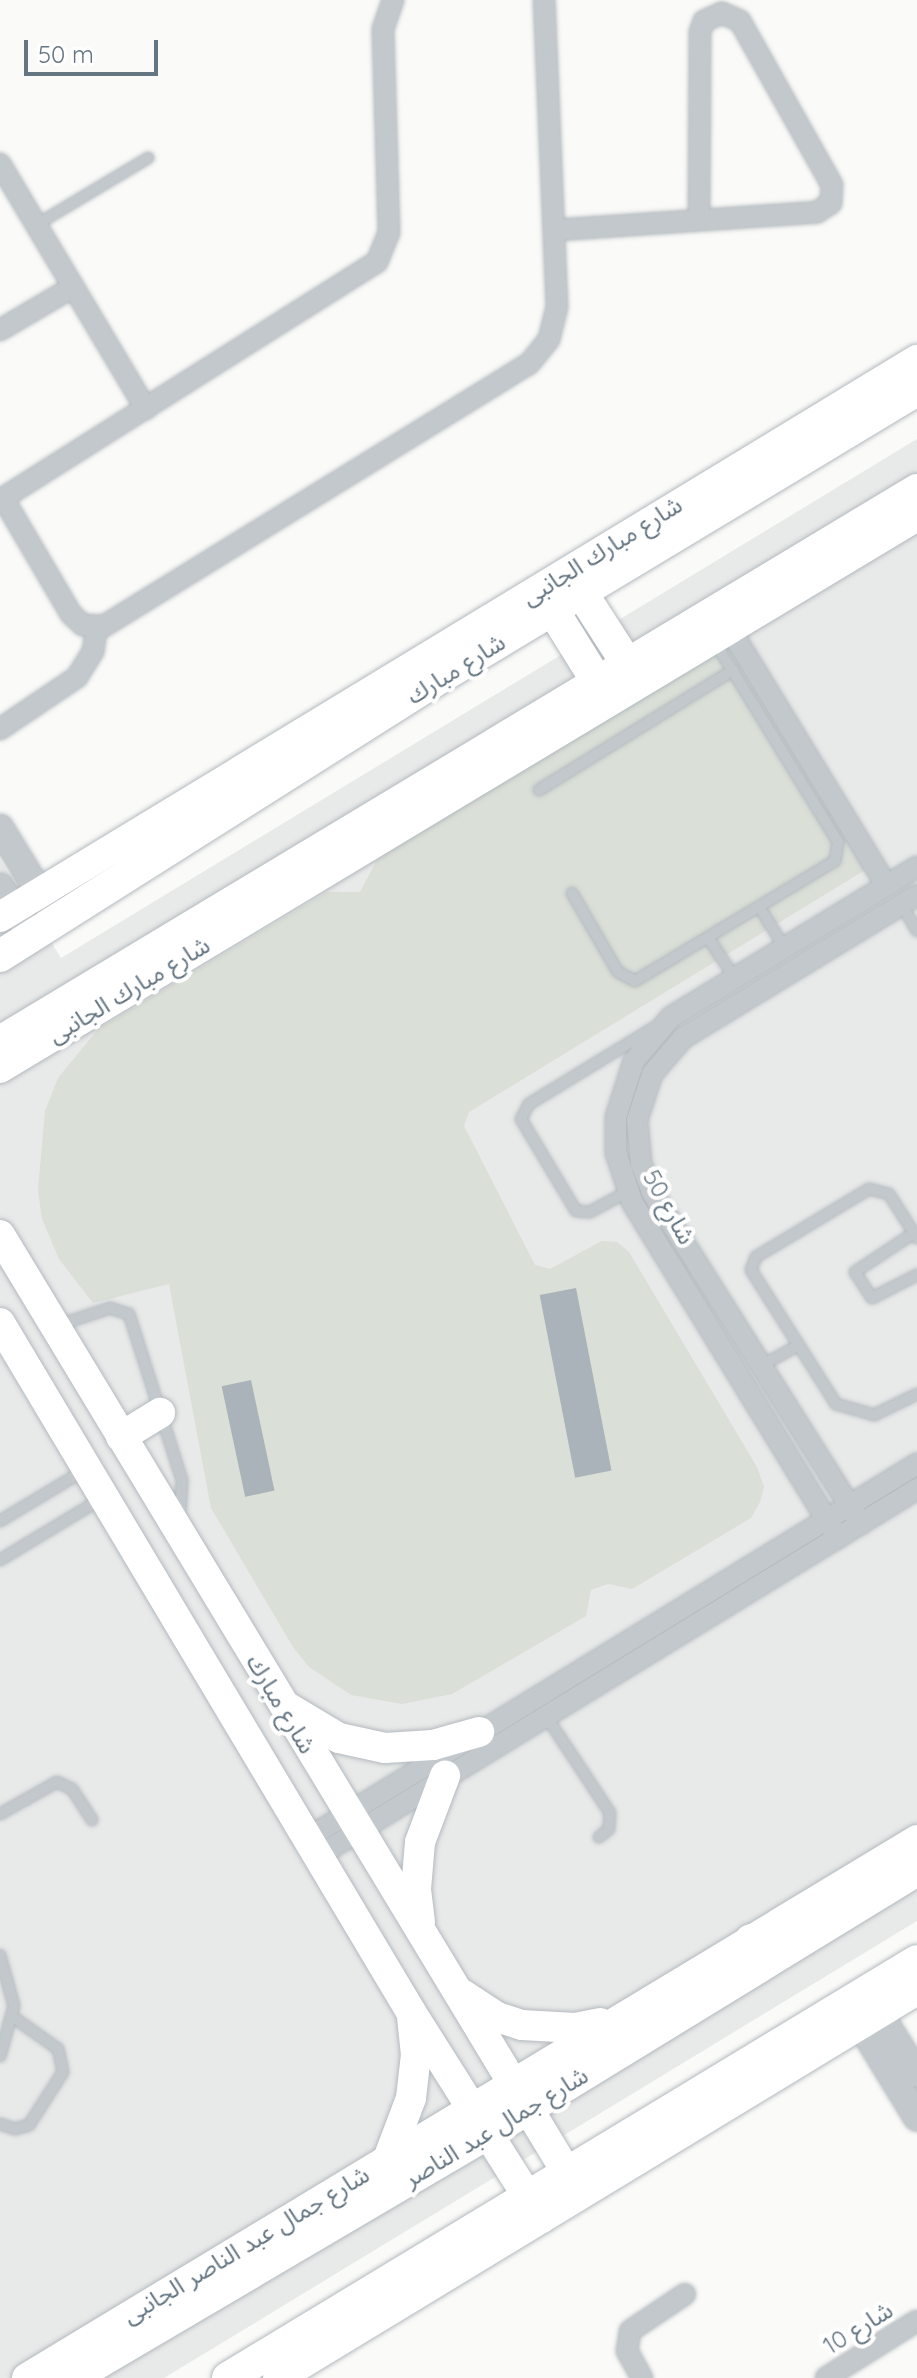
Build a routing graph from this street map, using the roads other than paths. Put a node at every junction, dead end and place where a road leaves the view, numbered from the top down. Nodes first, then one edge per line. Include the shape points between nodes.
1 (393, 0) edge
2 (544, 0) edge
3 (148, 158) dead end
4 (0, 164) edge
5 (699, 220) junction
6 (36, 225) junction
7 (556, 230) junction
8 (73, 287) junction
9 (0, 330) edge
10 (917, 360) edge
11 (917, 390) edge
12 (146, 409) junction
13 (813, 438) junction
14 (917, 490) edge
15 (1, 499) edge
16 (917, 516) edge
17 (581, 592) junction
18 (552, 609) junction
19 (97, 627) junction
20 (721, 627) junction
21 (628, 665) junction
22 (733, 670) junction
23 (598, 683) junction
24 (0, 729) edge
25 (539, 790) dead end
26 (0, 828) edge
27 (332, 856) junction
28 (917, 867) edge
29 (886, 885) junction
30 (41, 893) junction
31 (572, 893) dead end
32 (909, 900) edge
33 (859, 901) junction
34 (4, 904) edge
35 (760, 908) junction
36 (873, 922) junction
37 (45, 929) junction
38 (917, 931) edge
39 (709, 939) junction
40 (784, 947) junction
41 (0, 956) edge
42 (734, 977) junction
43 (671, 1017) junction
44 (0, 1042) edge
45 (32, 1048) junction
46 (0, 1068) edge
47 (0, 1092) edge
48 (627, 1192) junction
49 (673, 1226) junction
50 (0, 1235) edge
51 (916, 1236) edge
52 (653, 1237) junction
53 (917, 1275) edge
54 (0, 1323) edge
55 (55, 1327) junction
56 (797, 1346) junction
57 (761, 1366) junction
58 (80, 1368) junction
59 (40, 1391) junction
60 (917, 1394) edge
61 (160, 1413) junction
62 (121, 1437) junction
63 (917, 1464) edge
64 (87, 1469) junction
65 (917, 1489) edge
66 (104, 1497) junction
67 (849, 1506) junction
68 (827, 1520) junction
69 (0, 1521) edge
70 (861, 1524) junction
71 (175, 1528) junction
72 (838, 1538) junction
73 (0, 1560) edge
74 (279, 1700) junction
75 (545, 1714) junction
76 (484, 1740) junction
77 (445, 1776) junction
78 (0, 1814) edge
79 (92, 1820) dead end
80 (353, 1822) junction
81 (599, 1837) dead end
82 (917, 1840) edge
83 (313, 1847) junction
84 (917, 1870) edge
85 (423, 1936) junction
86 (759, 1951) junction
87 (0, 1955) edge
88 (917, 1961) edge
89 (455, 1988) junction
90 (917, 1990) edge
91 (863, 2008) junction
92 (411, 2012) junction
93 (625, 2014) junction
94 (13, 2017) junction
95 (0, 2056) edge
96 (905, 2069) edge
97 (520, 2095) junction
98 (917, 2117) edge
99 (480, 2120) junction
100 (0, 2124) edge
101 (388, 2159) junction
102 (566, 2171) junction
103 (534, 2206) junction
104 (685, 2294) dead end
105 (917, 2321) edge
106 (27, 2378) edge
107 (72, 2378) edge
108 (228, 2378) edge
109 (278, 2378) edge
110 (642, 2378) edge
111 (826, 2378) edge

1 - 12 street via 383,29 389,223 383,253 361,275
2 - 7 street
3 - 6 lane
4 - 6 street
5 - 5 street via 817,212 833,197 832,185 740,21 722,13 709,17 700,32
5 - 7 street
6 - 8 street
7 - 19 street via 556,318 549,339 529,364
8 - 9 street
8 - 12 street
10 - 13 main road, شارع مبارك الجانبى
11 - 13 main road, شارع مبارك
12 - 15 street
13 - 17 main road, شارع مبارك
13 - 30 main road, شارع مبارك الجانبى
14 - 20 main road
15 - 19 street via 71,614
16 - 20 main road, شارع مبارك الجانبى
17 - 18 main road, شارع مبارك
17 - 21 main road
18 - 23 main road
18 - 37 main road, شارع مبارك
19 - 24 street via 93,651 77,677
20 - 21 main road
20 - 22 lane
20 - 27 main road, شارع مبارك الجانبى
20 - 29 street
21 - 23 main road
22 - 25 lane
22 - 35 lane via 839,849 830,865
23 - 27 main road
26 - 30 street
27 - 44 main road
27 - 45 main road, شارع مبارك الجانبى
28 - 29 street, شارع 50
29 - 33 street, شارع 50
30 - 34 main road, شارع مبارك الجانبى
30 - 37 street
31 - 39 lane via 618,972 629,980 642,980
32 - 36 street, شارع 50
32 - 38 lane
33 - 36 street
33 - 40 street, شارع 50
34 - 37 street
35 - 39 lane
35 - 40 lane
36 - 49 street, شارع 50 via 695,1029 652,1074 640,1104 638,1150 645,1178
37 - 41 main road, شارع مبارك
39 - 42 lane
40 - 42 street, شارع 50
42 - 43 street, شارع 50
43 - 48 street, شارع 50 via 634,1061 619,1098 616,1153
43 - 48 lane via 522,1113 523,1130 576,1211 590,1212
45 - 46 main road, شارع مبارك الجانبى
45 - 47 main road
48 - 52 street, شارع 50
49 - 52 street
49 - 57 street, شارع 50
50 - 55 main road, شارع مبارك
51 - 53 lane via 855,1272 872,1298
51 - 56 lane via 889,1194 877,1188 756,1257 755,1278
52 - 68 street, شارع 50
54 - 59 main road, شارع مبارك
55 - 58 main road, شارع مبارك
55 - 61 lane via 110,1308 125,1311
56 - 57 lane
56 - 60 lane via 831,1400 843,1407 874,1415
57 - 67 street, شارع 50
58 - 59 main road
58 - 62 main road, شارع مبارك
59 - 64 main road, شارع مبارك
61 - 62 main road
61 - 71 lane via 184,1492
62 - 71 main road, شارع مبارك
63 - 67 street
64 - 66 main road, شارع مبارك
64 - 69 lane
65 - 70 street
66 - 73 lane
66 - 83 main road, شارع مبارك
67 - 68 street
67 - 70 street, شارع 50
68 - 72 street, شارع 50
68 - 76 street
70 - 72 street
71 - 74 main road, شارع مبارك
72 - 75 street
74 - 76 main road via 317,1728 362,1745 409,1749
74 - 80 main road, شارع مبارك
75 - 76 street
75 - 81 lane via 610,1813 609,1829
76 - 77 street
76 - 80 street
77 - 80 street
77 - 85 main road via 420,1842 416,1889
78 - 79 lane via 57,1782 72,1789
80 - 83 street
80 - 85 main road, شارع مبارك
82 - 86 main road
83 - 92 main road, شارع مبارك
84 - 86 main road, شارع جمال عبد الناصر
85 - 89 main road, شارع مبارك
86 - 93 main road
86 - 97 main road, شارع جمال عبد الناصر
87 - 94 lane via 13,1990
88 - 91 main road
89 - 93 main road via 474,2005 522,2025 575,2028
89 - 97 main road, شارع مبارك
90 - 91 main road
91 - 96 street
91 - 102 main road
91 - 103 main road
92 - 99 main road, شارع مبارك
92 - 101 main road via 415,2077 406,2119
93 - 97 main road
94 - 95 lane
94 - 100 lane via 58,2049 63,2072 29,2125 8,2129
96 - 98 street
97 - 99 main road, شارع جمال عبد الناصر
97 - 102 main road, شارع مبارك
99 - 101 main road, شارع جمال عبد الناصر الجانبى
99 - 103 main road, شارع مبارك
99 - 107 main road, شارع جمال عبد الناصر
101 - 106 main road, شارع جمال عبد الناصر الجانبى
102 - 103 main road
103 - 108 main road
103 - 109 main road
104 - 110 street via 630,2331 627,2351
105 - 111 street, شارع 10

